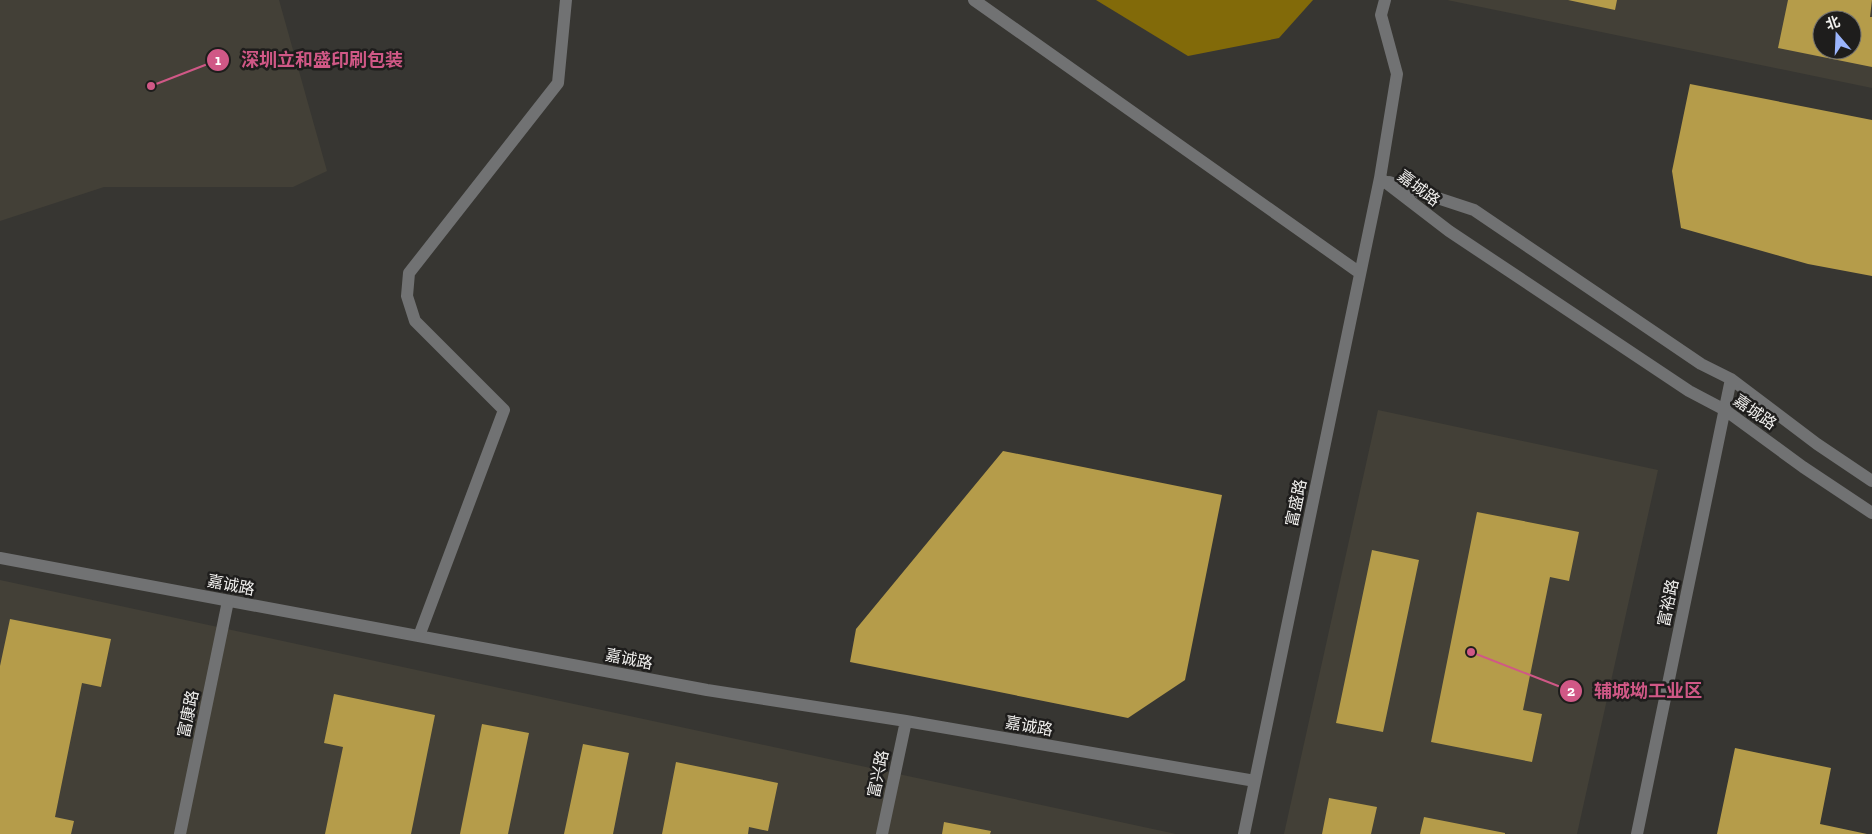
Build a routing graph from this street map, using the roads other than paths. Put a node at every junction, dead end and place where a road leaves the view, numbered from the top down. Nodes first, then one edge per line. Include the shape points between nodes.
1 (566, 0) edge
2 (974, 0) edge
3 (1385, 0) edge
4 (1380, 178) junction
5 (1360, 273) junction
6 (1731, 380) junction
7 (1725, 410) junction
8 (1872, 481) edge
9 (1872, 513) edge
10 (0, 558) edge
11 (228, 601) junction
12 (419, 636) junction
13 (906, 721) junction
14 (1255, 780) junction
15 (180, 834) edge
16 (882, 834) edge
17 (1244, 834) edge
18 (1637, 834) edge

1 - 12 street via 558,83 409,273 407,296 415,321 504,410
2 - 5 street
3 - 4 street, 富盛路 via 1381,16 1397,74
4 - 5 street, 富盛路
4 - 6 street, 嘉城路 via 1474,210 1701,364
4 - 7 street, 嘉城路 via 1449,231 1689,391
5 - 14 street, 富盛路
6 - 7 street, 富裕路
6 - 8 street, 嘉城路
7 - 9 street, 嘉城路
7 - 18 street, 富裕路
10 - 11 street, 嘉诚路
11 - 12 street, 嘉诚路
11 - 15 street, 富康路
12 - 13 street, 嘉诚路 via 707,690
13 - 14 street, 嘉诚路
13 - 16 street, 富兴路
14 - 17 street, 富盛路

